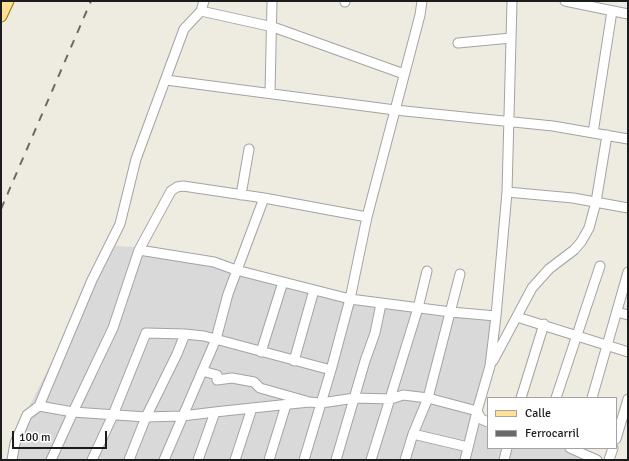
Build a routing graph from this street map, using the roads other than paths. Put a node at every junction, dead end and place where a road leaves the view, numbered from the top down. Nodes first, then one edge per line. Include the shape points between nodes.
1 (8, 1) edge
2 (204, 1) edge
3 (272, 1) edge
4 (422, 1) edge
5 (512, 1) edge
6 (565, 1) edge
7 (201, 11) junction
8 (612, 11) junction
9 (628, 14) edge
10 (1, 16) edge
11 (273, 27) junction
12 (511, 38) junction
13 (458, 42) dead end
14 (404, 74) junction
15 (166, 80) junction
16 (270, 93) junction
17 (395, 110) junction
18 (509, 122) junction
19 (593, 133) junction
20 (607, 135) junction
21 (628, 139) edge
22 (248, 149) dead end
23 (507, 192) junction
24 (242, 195) junction
25 (264, 198) junction
26 (596, 202) junction
27 (628, 208) edge
28 (367, 217) junction
29 (139, 250) junction
30 (600, 266) dead end
31 (236, 270) junction
32 (427, 271) dead end
33 (460, 274) dead end
34 (627, 277) edge
35 (283, 282) junction
36 (314, 290) junction
37 (350, 299) junction
38 (382, 304) junction
39 (418, 308) junction
40 (451, 312) junction
41 (617, 312) junction
42 (628, 315) edge
43 (496, 316) junction
44 (517, 317) junction
45 (544, 324) junction
46 (184, 334) junction
47 (576, 335) junction
48 (216, 339) junction
49 (608, 345) junction
50 (261, 352) junction
51 (628, 352) edge
52 (294, 361) junction
53 (490, 366) junction
54 (331, 370) junction
55 (202, 371) junction
56 (521, 397) edge
57 (556, 397) edge
58 (592, 397) edge
59 (355, 398) junction
60 (391, 398) junction
61 (428, 398) junction
62 (628, 399) edge
63 (309, 402) junction
64 (321, 403) junction
65 (286, 405) junction
66 (39, 406) junction
67 (252, 408) junction
68 (477, 411) junction
69 (72, 412) junction
70 (214, 412) junction
71 (113, 415) junction
72 (182, 416) junction
73 (146, 418) junction
74 (487, 422) edge
75 (413, 434) junction
76 (617, 435) edge
77 (468, 447) junction
78 (507, 449) edge
79 (575, 449) edge
80 (613, 449) edge
81 (12, 460) edge
82 (51, 460) edge
83 (92, 460) edge
84 (129, 460) edge
85 (164, 460) edge
86 (198, 460) edge
87 (235, 460) edge
88 (269, 460) edge
89 (304, 460) edge
90 (336, 460) edge
91 (371, 460) edge
92 (405, 460) edge
93 (465, 460) edge
94 (504, 460) edge
95 (597, 460) edge
96 (609, 460) edge

1 - 10 main road
2 - 7 street
3 - 11 street
4 - 14 street
5 - 12 street
6 - 8 street
7 - 11 street
7 - 15 street via 184,29
8 - 9 street
8 - 19 street
11 - 14 street
11 - 16 street
12 - 13 street
12 - 18 street
14 - 17 street
15 - 16 street
15 - 66 street via 136,159 120,224 92,280
16 - 17 street
17 - 18 street
17 - 28 street
18 - 19 street
18 - 23 street
19 - 20 street
20 - 21 street
20 - 26 street
22 - 24 street
23 - 26 street
23 - 43 street
24 - 25 street
24 - 29 street via 177,187 172,191
25 - 28 street
25 - 31 street
26 - 27 street
26 - 44 street via 589,228 581,242 549,269 532,288
28 - 37 street
29 - 31 street via 214,262
29 - 69 street via 113,328
30 - 47 street
31 - 35 street
31 - 48 street
32 - 39 street
33 - 40 street
34 - 41 street
35 - 36 street
35 - 50 street
36 - 37 street
36 - 52 street
37 - 38 street
37 - 54 street
38 - 39 street
38 - 59 street
39 - 40 street
39 - 60 street
40 - 43 street
40 - 61 street
41 - 42 street
41 - 49 street
43 - 53 street
44 - 45 street
44 - 53 street
45 - 47 street
45 - 56 street
46 - 48 street
46 - 71 street via 146,333
46 - 73 street
47 - 49 street
47 - 57 street
48 - 50 street
48 - 55 street
49 - 51 street
49 - 58 street
50 - 52 street
52 - 54 street
53 - 68 street
54 - 64 street
55 - 63 street via 217,375 217,380 232,378 254,382 260,388
55 - 72 street
59 - 60 street
59 - 64 street
59 - 90 street
60 - 61 street
60 - 91 street
61 - 68 street
61 - 75 street
62 - 76 street
63 - 64 street
63 - 65 street
64 - 89 street
65 - 67 street
65 - 88 street
66 - 69 street
66 - 81 street via 27,415 15,443
67 - 70 street
67 - 87 street
68 - 74 street via 481,420
68 - 77 street
69 - 71 street
69 - 82 street
70 - 72 street
70 - 86 street
71 - 73 street
71 - 83 street
72 - 73 street
72 - 85 street
73 - 84 street
75 - 77 street
75 - 92 street
77 - 93 street
78 - 94 street
79 - 95 street
80 - 96 street

